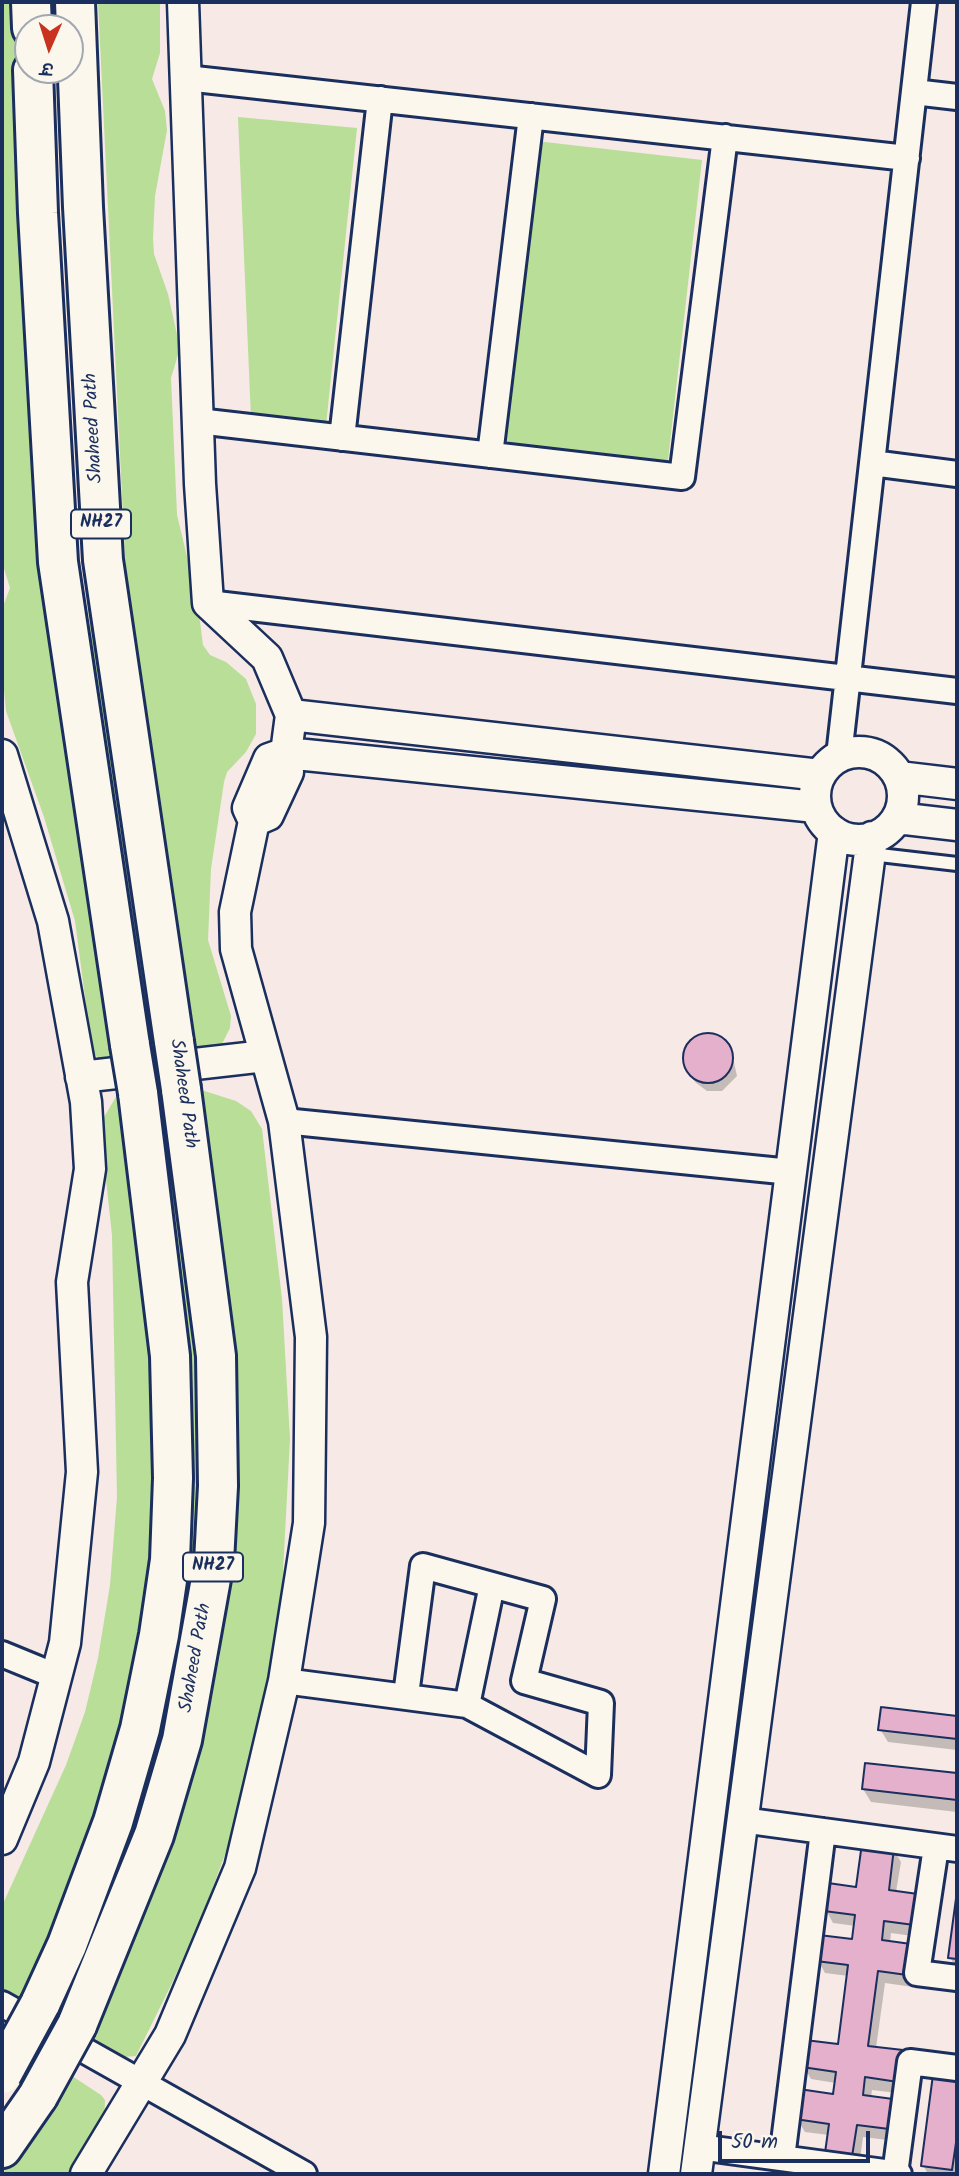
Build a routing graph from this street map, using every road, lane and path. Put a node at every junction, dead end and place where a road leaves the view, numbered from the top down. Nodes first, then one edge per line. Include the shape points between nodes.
1 (75, 2) edge
2 (183, 2) edge
3 (924, 2) edge
4 (186, 78) junction
5 (33, 84) edge
6 (914, 92) junction
7 (957, 97) edge
8 (380, 99) junction
9 (531, 116) junction
10 (725, 137) junction
11 (907, 158) junction
12 (198, 421) junction
13 (342, 438) junction
14 (490, 455) junction
15 (872, 463) junction
16 (957, 474) edge
17 (208, 603) junction
18 (848, 679) junction
19 (957, 691) edge
20 (291, 715) junction
21 (286, 753) junction
22 (2, 755) edge
23 (830, 765) junction
24 (899, 777) junction
25 (957, 784) edge
26 (816, 807) junction
27 (897, 818) junction
28 (957, 825) edge
29 (834, 832) junction
30 (871, 846) junction
31 (957, 864) edge
32 (265, 1056) junction
33 (81, 1077) junction
34 (284, 1121) junction
35 (791, 1172) junction
36 (492, 1585) junction
37 (2, 1654) edge
38 (58, 1677) junction
39 (284, 1681) junction
40 (406, 1695) junction
41 (467, 1705) junction
42 (742, 1820) junction
43 (823, 1831) junction
44 (2, 1839) edge
45 (947, 1848) edge
46 (957, 1978) edge
47 (2, 2004) edge
48 (957, 2068) edge
49 (2, 2074) edge
50 (141, 2082) junction
51 (2, 2148) edge
52 (782, 2158) junction
53 (697, 2161) edge
54 (86, 2174) edge
55 (304, 2174) edge
56 (664, 2174) edge
57 (897, 2174) edge

1 - 51 highway, Shaheed Path / NH27, bridge via 103,561 216,1356 218,1474 214,1562 179,1752 155,1835 77,2025 38,2096
2 - 4 street
3 - 6 street
4 - 8 street
4 - 12 street
5 - 49 highway, NH27, bridge via 58,562 162,1268 173,1478 170,1560 140,1729 113,1822 67,1945
6 - 7 street
6 - 11 street
8 - 9 street
8 - 13 street
9 - 10 street
9 - 14 street
10 - 11 street
10 - 14 street via 682,477
11 - 15 street
12 - 13 street
12 - 17 street
13 - 14 street
15 - 16 street
15 - 18 street
17 - 18 street
17 - 20 street via 267,658
18 - 19 street
18 - 23 street
20 - 21 street
20 - 23 street
21 - 26 street
21 - 32 street via 288,772 268,815 254,821 235,912 236,949
22 - 33 street via 53,921
23 - 24 street via 854,752 874,754
23 - 26 street via 816,781
24 - 25 street
24 - 27 street via 903,792
26 - 29 street
27 - 28 street
27 - 30 street
29 - 30 street
29 - 35 street
30 - 31 lane
30 - 42 street
32 - 33 street
32 - 34 street
33 - 38 street via 90,1169 72,1282 82,1472
34 - 35 street
34 - 39 street via 311,1350 309,1523
35 - 56 street
36 - 40 street via 423,1566
36 - 41 street
36 - 41 street via 543,1599 524,1681 601,1703 598,1775
37 - 38 street
38 - 44 street via 34,1762
39 - 40 street
39 - 50 street via 240,1867 170,2035
40 - 41 street
42 - 43 street
42 - 53 street
43 - 45 street
43 - 52 street
45 - 46 street via 917,1973
47 - 50 street
48 - 57 street via 910,2062
50 - 54 street
50 - 55 street
52 - 53 street
52 - 57 street

